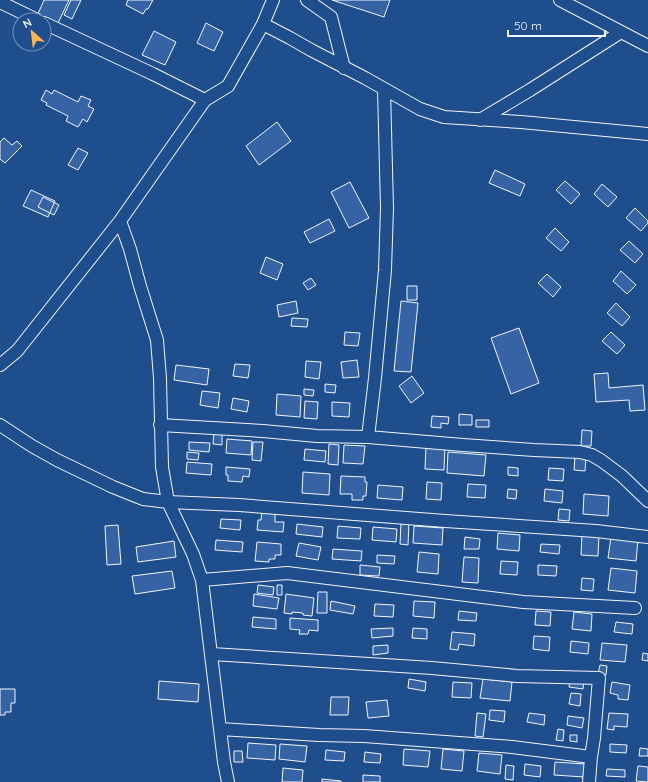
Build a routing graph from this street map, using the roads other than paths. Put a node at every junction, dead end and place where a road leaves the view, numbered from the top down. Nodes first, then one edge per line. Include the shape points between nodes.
1 (273, 0) edge
2 (307, 0) edge
3 (560, 0) edge
4 (0, 2) edge
5 (21, 12) edge
6 (263, 24) junction
7 (52, 27) edge
8 (621, 32) junction
9 (648, 46) edge
10 (344, 68) junction
11 (384, 89) junction
12 (205, 100) junction
13 (480, 120) junction
14 (648, 134) edge
15 (120, 221) junction
16 (0, 365) edge
17 (0, 425) edge
18 (160, 425) junction
19 (368, 437) junction
20 (648, 501) edge
21 (168, 502) junction
22 (648, 537) edge
23 (202, 580) junction
24 (635, 608) dead end
25 (212, 654) junction
26 (220, 729) junction
27 (591, 757) junction
28 (228, 782) edge
29 (589, 782) edge

1 - 6 street
2 - 10 street via 331,17
3 - 8 street
4 - 5 street
6 - 10 street
6 - 12 street via 228,86
7 - 12 street
8 - 9 street
8 - 13 street
10 - 11 street
11 - 13 street via 420,109 444,117
11 - 19 street via 387,208 385,270
12 - 15 street
13 - 14 street
15 - 16 street via 17,351
15 - 18 street via 157,340
17 - 21 street via 32,446 92,478 143,499
18 - 19 street
18 - 21 street via 162,467
19 - 20 street via 580,452 592,455 622,476
21 - 22 street via 596,531
21 - 23 street via 193,554
23 - 24 street via 287,573 523,602
23 - 25 street
25 - 26 street
25 - 27 street via 517,676 599,678
26 - 27 street via 364,736
26 - 28 street
27 - 29 street

